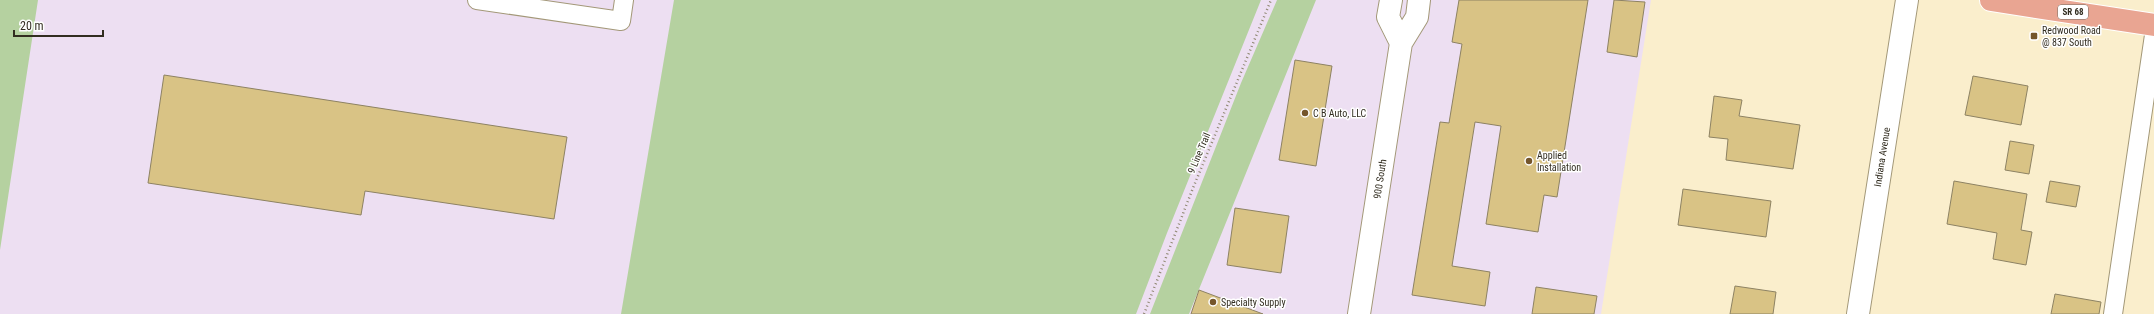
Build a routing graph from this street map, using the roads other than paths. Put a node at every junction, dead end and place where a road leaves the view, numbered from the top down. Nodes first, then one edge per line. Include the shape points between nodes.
1 (477, 0) edge
2 (624, 0) edge
3 (1391, 0) edge
4 (1419, 0) edge
5 (1907, 0) edge
6 (1991, 0) edge
7 (2154, 25) edge
8 (2154, 35) edge
9 (1401, 43) junction
10 (1359, 314) edge
11 (1858, 314) edge
12 (2113, 314) edge

1 - 2 lane via 621,21
3 - 9 street via 1388,17
4 - 9 street, 900 South via 1416,17
5 - 11 street, Indiana Avenue
6 - 7 main road, SR 68
8 - 12 lane
9 - 10 street, 900 South

